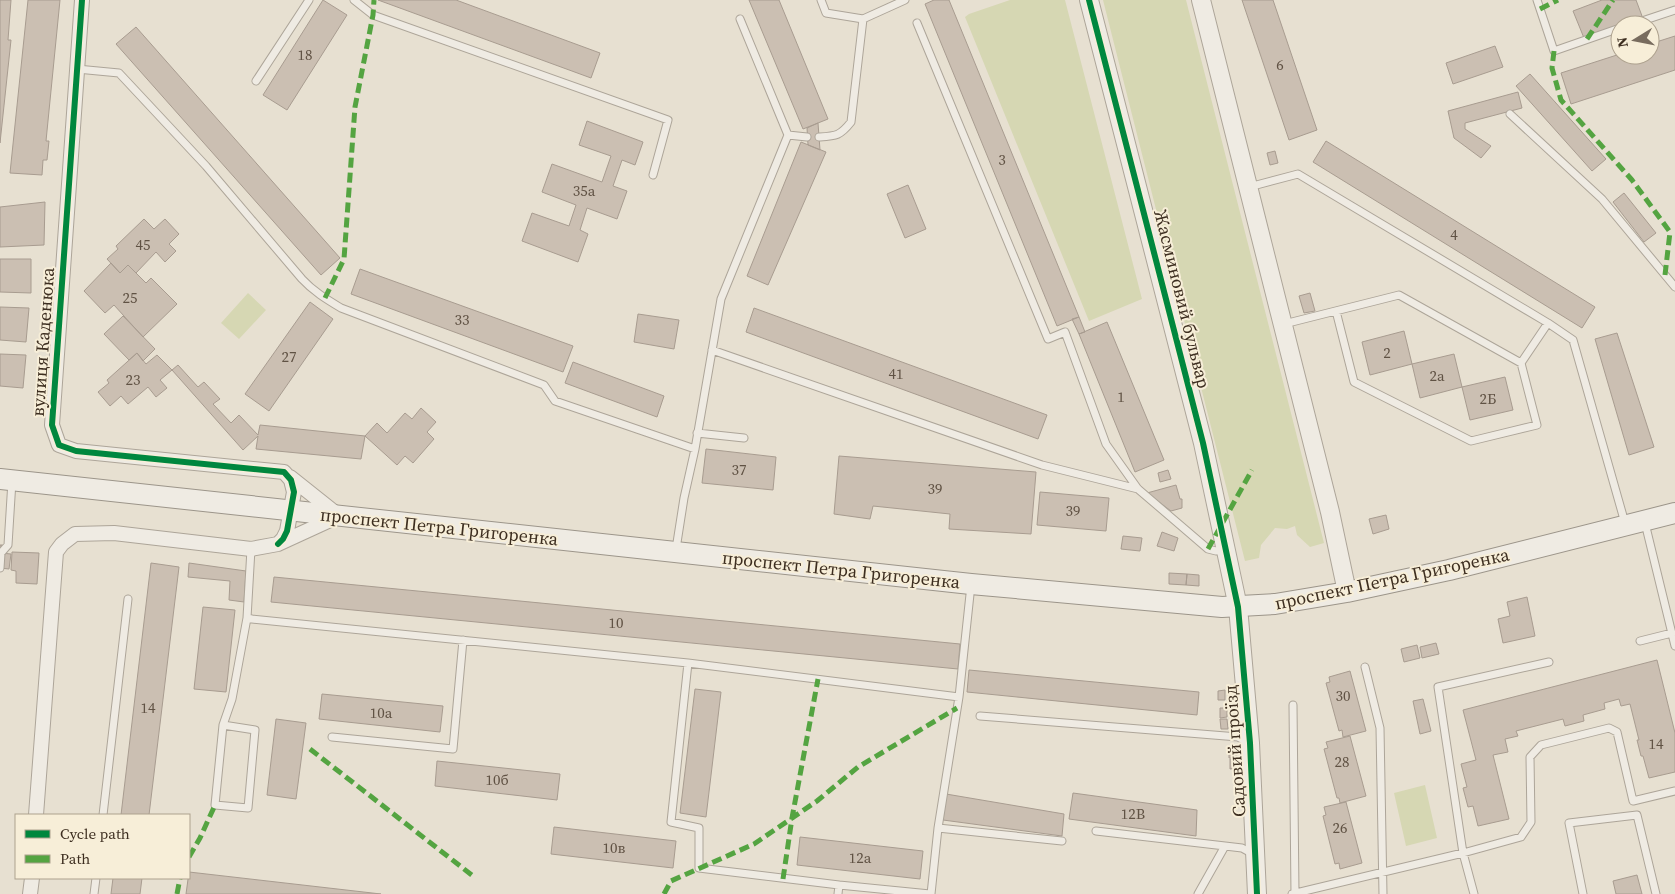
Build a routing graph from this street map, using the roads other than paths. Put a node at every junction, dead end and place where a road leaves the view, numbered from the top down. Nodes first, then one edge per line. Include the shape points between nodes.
1 (82, 0) edge
2 (309, 0) edge
3 (354, 0) edge
4 (821, 0) edge
5 (905, 0) edge
6 (1089, 0) edge
7 (1201, 0) edge
8 (1537, 0) edge
9 (1675, 10) edge
10 (1660, 15) edge
11 (740, 19) dead end
12 (863, 19) junction
13 (917, 23) dead end
14 (1610, 31) edge
15 (77, 70) junction
16 (256, 81) dead end
17 (1510, 114) dead end
18 (788, 135) junction
19 (807, 136) dead end
20 (819, 136) dead end
21 (653, 175) dead end
22 (1247, 188) junction
23 (1675, 287) edge
24 (1336, 311) junction
25 (1548, 323) junction
26 (1282, 324) junction
27 (712, 350) junction
28 (1521, 363) junction
29 (697, 433) junction
30 (744, 438) dead end
31 (695, 449) junction
32 (284, 472) junction
33 (6, 480) edge
34 (1138, 489) junction
35 (291, 512) junction
36 (1675, 513) edge
37 (338, 516) junction
38 (1645, 521) junction
39 (1625, 526) junction
40 (278, 544) junction
41 (251, 549) junction
42 (1226, 550) junction
43 (675, 552) junction
44 (0, 568) edge
45 (971, 584) junction
46 (1347, 592) junction
47 (128, 599) dead end
48 (1238, 607) junction
49 (247, 618) junction
50 (1672, 633) junction
51 (463, 640) junction
52 (1640, 641) dead end
53 (1675, 646) edge
54 (1549, 662) dead end
55 (688, 663) junction
56 (1365, 667) dead end
57 (959, 697) junction
58 (1293, 705) dead end
59 (980, 716) dead end
60 (223, 725) junction
61 (332, 737) dead end
62 (1250, 744) junction
63 (1675, 791) edge
64 (36, 814) edge
65 (103, 814) edge
66 (938, 828) junction
67 (1096, 831) dead end
68 (1062, 841) dead end
69 (1225, 846) junction
70 (1463, 853) junction
71 (1255, 855) junction
72 (1382, 873) junction
73 (32, 879) edge
74 (96, 879) edge
75 (839, 885) junction
76 (30, 894) edge
77 (94, 894) edge
78 (838, 894) edge
79 (930, 894) edge
80 (1198, 894) edge
81 (1257, 894) edge
82 (1294, 894) edge
83 (1383, 894) edge
84 (1474, 894) edge
85 (1582, 894) edge
86 (1656, 894) edge

1 - 15 street, вулиця Каденюка
2 - 16 lane
3 - 21 lane via 373,16 668,120
4 - 12 lane via 826,13
5 - 12 lane
6 - 42 street, Жасминовий бульвар via 1203,443
7 - 22 street
8 - 14 lane via 1554,51
9 - 10 lane
11 - 18 lane
12 - 20 lane via 851,122 843,132 834,136
13 - 34 lane via 1048,339 1065,332 1106,444
15 - 31 lane via 119,73 206,166 313,290 341,308 544,385 555,401
15 - 32 street, вулиця Каденюка via 52,425 58,445 76,451
17 - 23 lane via 1602,199
18 - 19 lane
18 - 27 lane via 721,299
22 - 25 lane via 1298,174
22 - 26 street
24 - 26 lane
24 - 28 lane via 1399,295
24 - 28 lane via 1354,382 1472,441 1537,425
25 - 28 lane
25 - 39 lane via 1573,340
26 - 46 street
27 - 29 lane
27 - 34 lane via 1042,465
29 - 30 lane
29 - 31 lane
31 - 43 lane
32 - 35 street via 292,480
32 - 37 street
33 - 35 main road, проспект Петра Григоренка
33 - 44 lane via 8,545 1,553
34 - 42 lane via 1208,549
35 - 37 main road, проспект Петра Григоренка
35 - 40 street via 287,531
36 - 38 main road, проспект Петра Григоренка
37 - 40 street
37 - 43 main road, проспект Петра Григоренка
38 - 39 main road, проспект Петра Григоренка
38 - 50 lane
39 - 46 main road, проспект Петра Григоренка
40 - 41 street
41 - 49 lane
41 - 64 street via 114,533 75,534 62,544 56,552
42 - 48 street, Жасминовий бульвар
43 - 45 main road, проспект Петра Григоренка
45 - 48 main road, проспект Петра Григоренка via 1029,586 1180,604
45 - 57 lane
46 - 48 main road, проспект Петра Григоренка
47 - 65 lane
48 - 62 street, Садовий проїзд
49 - 51 lane
49 - 60 lane via 232,699
50 - 52 lane
50 - 53 lane
51 - 55 lane
51 - 61 lane via 453,750
54 - 70 lane via 1438,688
55 - 57 lane
55 - 75 lane via 671,822 699,828 699,868
56 - 72 lane via 1380,728
57 - 66 lane
58 - 82 lane
59 - 62 lane via 1238,737
60 - 60 lane via 215,806 248,808 255,730
62 - 71 street, Садовий проїзд
63 - 70 lane via 1633,801 1617,732 1609,728 1541,745 1530,757 1531,822 1521,837
66 - 68 lane
66 - 79 lane
67 - 69 lane
69 - 71 lane via 1242,848
69 - 80 lane
70 - 72 lane
70 - 84 lane
71 - 81 street, Садовий проїзд
72 - 82 lane
72 - 83 lane
73 - 76 street
74 - 77 lane
75 - 78 lane
75 - 79 lane
85 - 86 lane via 1570,823 1637,815

